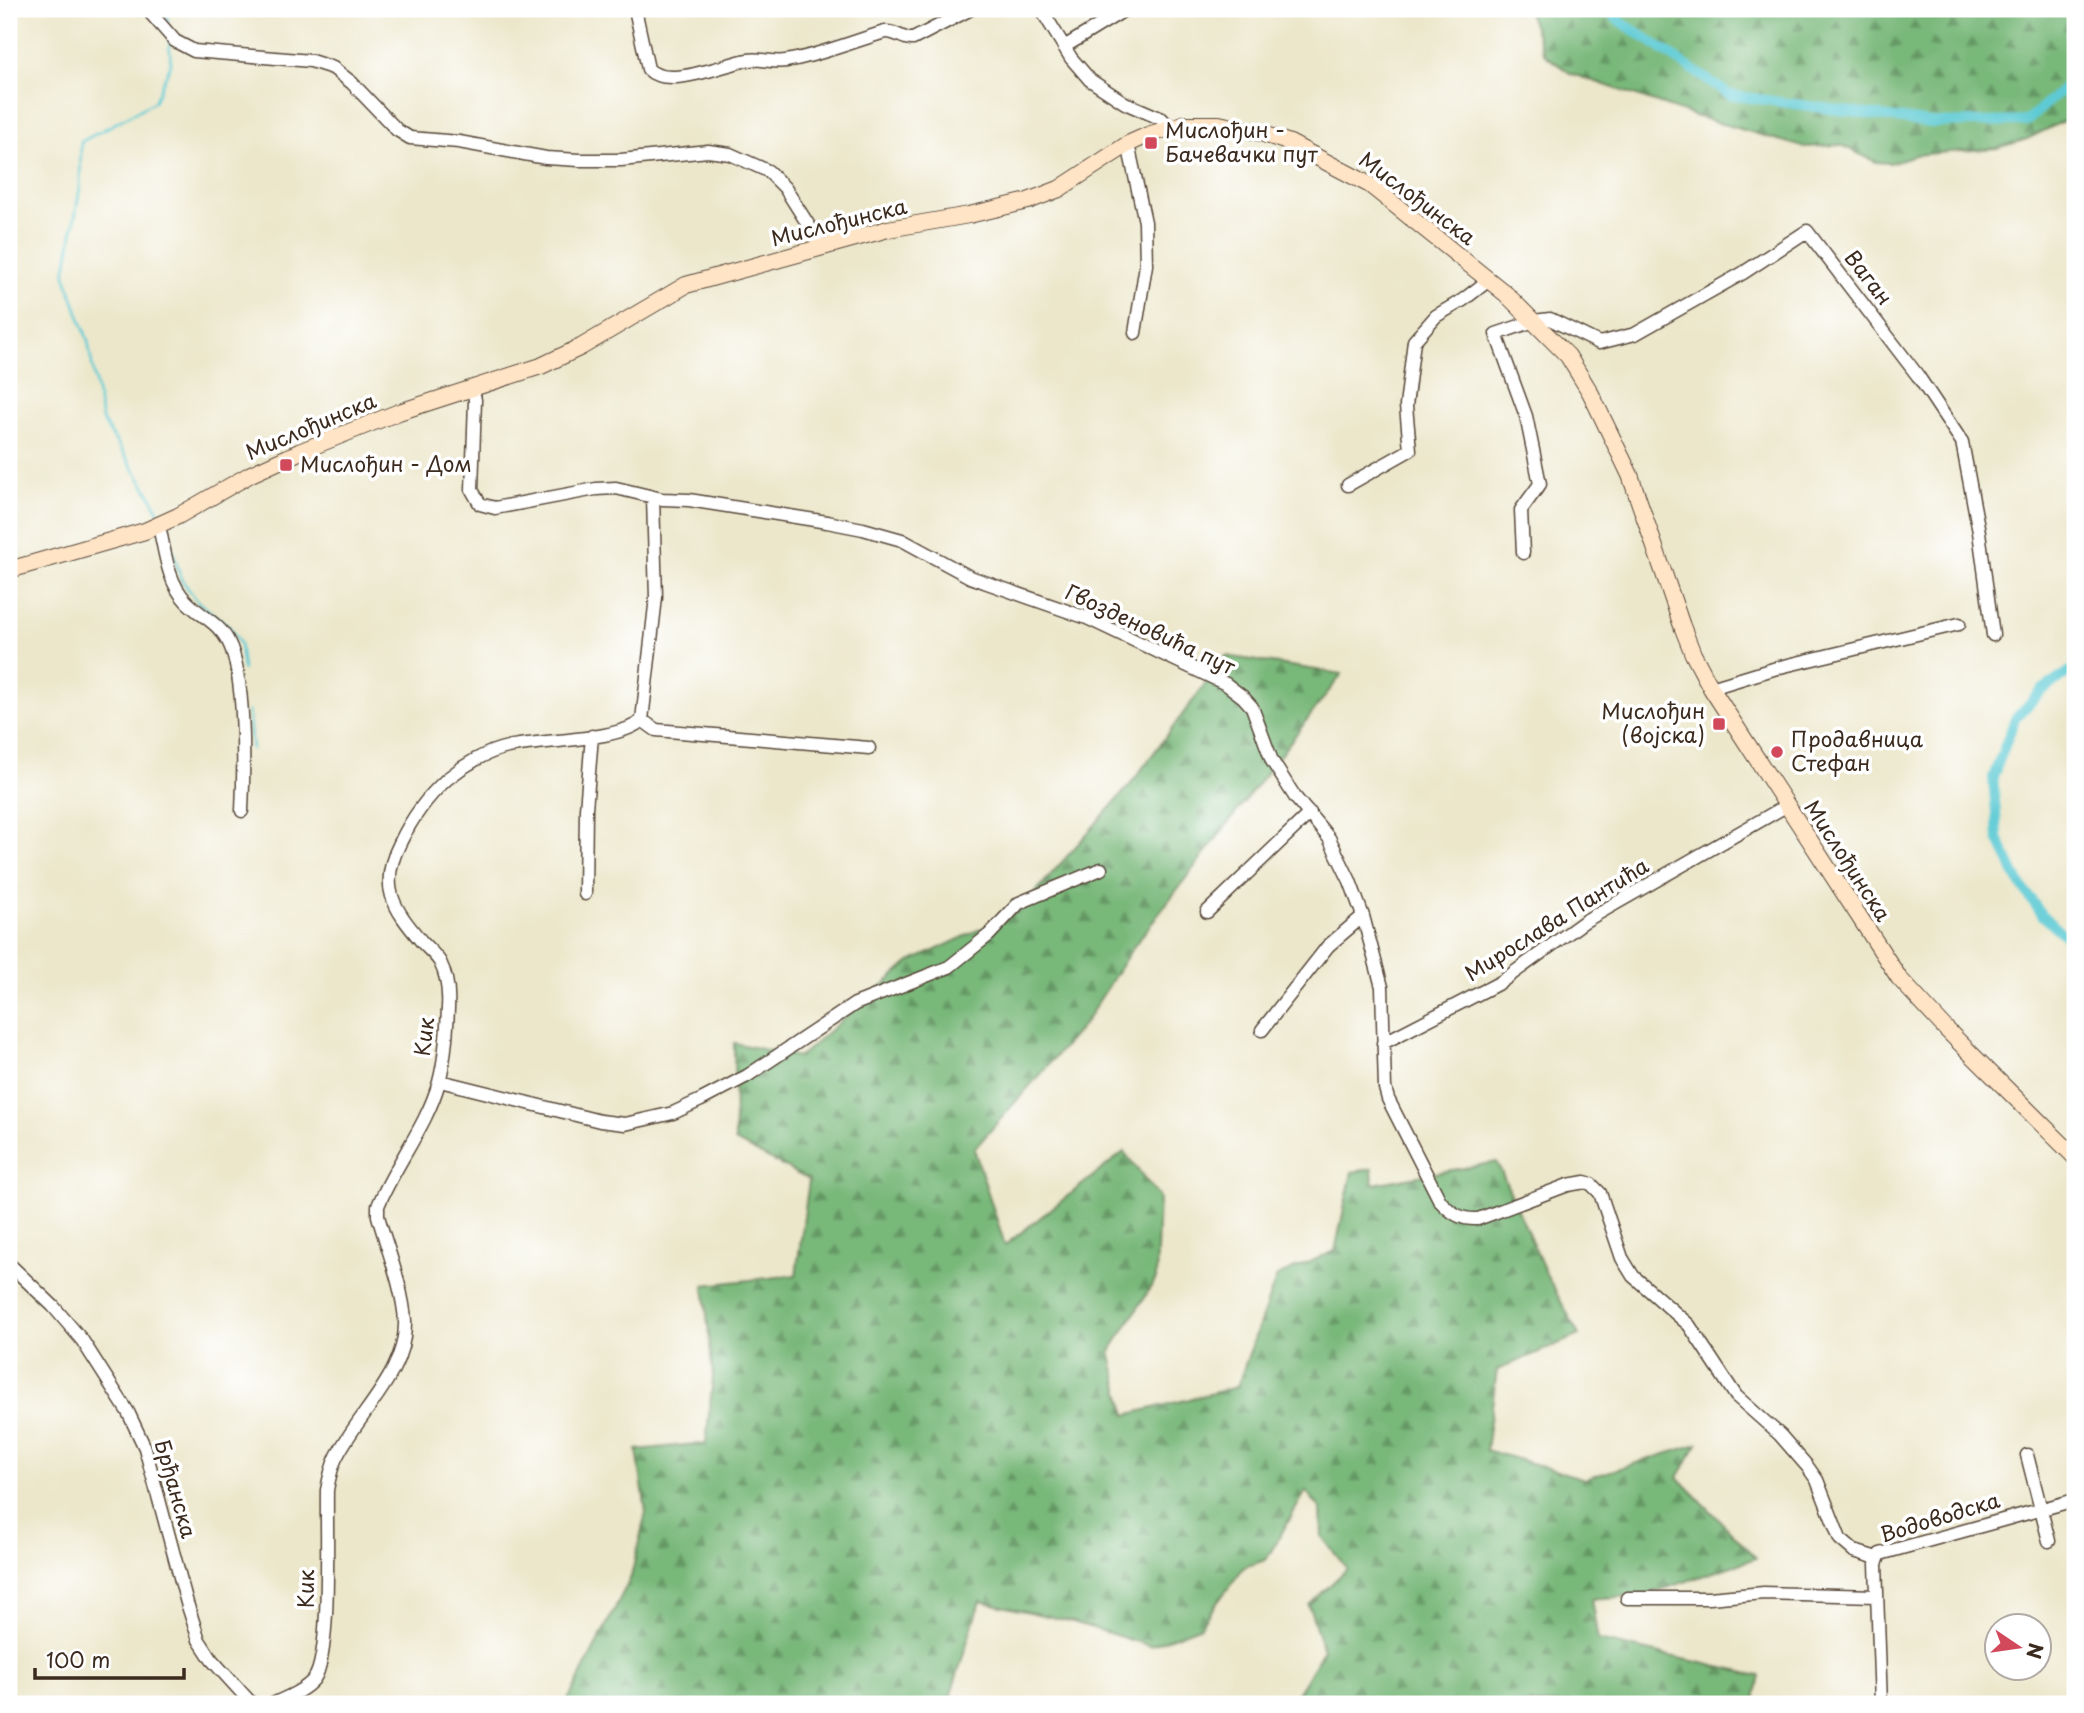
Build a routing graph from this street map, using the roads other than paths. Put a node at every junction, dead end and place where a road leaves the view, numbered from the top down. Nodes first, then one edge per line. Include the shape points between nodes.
1 (635, 9) edge
2 (971, 9) edge
3 (1041, 9) edge
4 (1126, 9) edge
5 (151, 10) edge
6 (1065, 47) junction
7 (1169, 128) junction
8 (1128, 144) junction
9 (823, 248) junction
10 (1489, 281) junction
11 (1534, 321) junction
12 (1136, 333) dead end
13 (472, 389) junction
14 (1348, 485) dead end
15 (653, 498) junction
16 (159, 526) junction
17 (1523, 553) dead end
18 (9, 570) edge
19 (1959, 624) dead end
20 (1993, 635) dead end
21 (1711, 688) junction
22 (642, 720) junction
23 (592, 736) junction
24 (869, 748) dead end
25 (1786, 806) junction
26 (242, 810) dead end
27 (1310, 813) junction
28 (1101, 869) dead end
29 (585, 894) dead end
30 (1207, 912) dead end
31 (1363, 916) junction
32 (1262, 1030) dead end
33 (1383, 1043) junction
34 (440, 1081) junction
35 (2075, 1157) edge
36 (9, 1264) edge
37 (2027, 1455) dead end
38 (2075, 1500) edge
39 (2043, 1508) junction
40 (2049, 1541) dead end
41 (1877, 1558) junction
42 (1876, 1596) junction
43 (1627, 1598) dead end
44 (252, 1704) edge
45 (273, 1704) edge
46 (1881, 1704) edge

1 - 2 street via 648,69 672,76 751,60 788,61 885,32 914,39
3 - 6 street
4 - 6 street
5 - 9 street via 175,41 194,51 311,61 333,68 410,138 546,158 621,160 708,151 730,154 768,171 785,188
6 - 7 street via 1090,80 1115,98 1162,119
7 - 8 main road, Мислођинска
7 - 10 main road, Мислођинска via 1219,124 1290,143 1370,185
8 - 9 main road, Мислођинска via 1036,199 888,229
8 - 12 street via 1145,222 1146,265
9 - 13 main road, Мислођинска via 685,285 554,361
10 - 11 main road, Мислођинска
10 - 14 street via 1436,316 1414,341 1406,406 1410,450
11 - 17 street via 1496,334 1526,416 1540,484 1521,510
11 - 20 street, Ваган via 1550,319 1599,342 1635,334 1807,231 1918,376 1962,442
11 - 21 main road, Мислођинска via 1579,372 1617,447 1690,648
13 - 15 street, Гвозденовића пут via 472,490 480,504 501,508 606,489
13 - 16 main road, Мислођинска via 296,453
15 - 22 street via 656,597
15 - 27 street, Гвозденовића пут via 827,522 902,540 970,577 1065,608 1156,650 1243,697 1252,707 1272,761
16 - 18 main road, Мислођинска
16 - 26 street via 175,586 222,631 231,646 241,715
19 - 21 street
21 - 25 main road, Мислођинска
22 - 23 street, Кик via 626,729
22 - 24 street via 656,730
23 - 29 street
23 - 34 street, Кик via 505,747 467,765 425,803 391,861 389,892 438,959 447,983
25 - 33 street, Мирослава Пантића via 1585,921 1501,982
25 - 35 main road, Мислођинска via 1899,978
27 - 30 street
27 - 31 street, Гвозденовића пут via 1329,838
28 - 34 street via 1019,903 949,967 855,1004 747,1076 673,1113 625,1124 600,1121
31 - 32 street via 1328,946
31 - 33 street, Гвозденовића пут via 1382,987
33 - 41 street, Гвозденовића пут via 1388,1099 1449,1212 1478,1219 1568,1185 1591,1184 1600,1193 1622,1258 1633,1276 1689,1325 1736,1395 1807,1466 1840,1539 1854,1551
34 - 45 street, Кик via 378,1206 403,1308 404,1333 390,1376 331,1470 321,1667 306,1687
36 - 44 street, Брђанска via 82,1340 137,1428 199,1640
37 - 39 street
38 - 39 street, Водоводска
39 - 40 street
39 - 41 street, Водоводска via 1882,1552
41 - 42 street, Водоводска
42 - 43 street via 1764,1593
42 - 46 street, Водоводска

